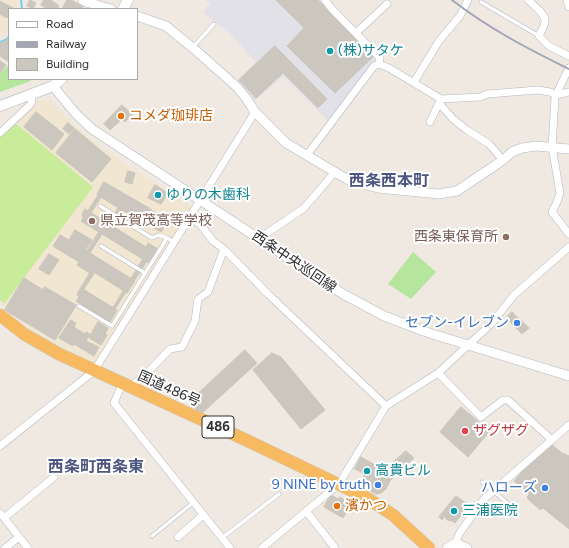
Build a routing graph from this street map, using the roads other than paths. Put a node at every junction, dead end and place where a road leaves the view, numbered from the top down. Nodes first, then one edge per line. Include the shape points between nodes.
1 (83, 0) edge
2 (326, 0) edge
3 (468, 0) edge
4 (528, 0) edge
5 (567, 0) edge
6 (481, 2) dead end
7 (387, 4) dead end
8 (569, 7) edge
9 (107, 8) edge
10 (138, 16) edge
11 (214, 24) dead end
12 (356, 33) junction
13 (539, 36) junction
14 (193, 48) junction
15 (569, 56) edge
16 (379, 64) junction
17 (569, 68) edge
18 (61, 80) edge
19 (414, 82) junction
20 (53, 86) junction
21 (569, 92) edge
22 (31, 95) junction
23 (557, 95) junction
24 (440, 101) junction
25 (0, 106) edge
26 (255, 112) junction
27 (430, 122) dead end
28 (0, 133) edge
29 (552, 147) junction
30 (569, 149) edge
31 (307, 155) junction
32 (504, 160) junction
33 (334, 173) junction
34 (200, 201) junction
35 (100, 206) dead end
36 (189, 218) junction
37 (569, 234) edge
38 (167, 238) junction
39 (260, 239) junction
40 (174, 242) junction
41 (102, 246) dead end
42 (569, 247) edge
43 (224, 249) junction
44 (145, 273) junction
45 (79, 306) dead end
46 (0, 315) edge
47 (467, 345) junction
48 (94, 371) junction
49 (438, 372) junction
50 (569, 376) edge
51 (126, 386) junction
52 (386, 406) junction
53 (569, 425) edge
54 (552, 440) junction
55 (0, 446) edge
56 (54, 477) dead end
57 (482, 482) dead end
58 (340, 484) junction
59 (493, 490) junction
60 (278, 494) dead end
61 (194, 502) junction
62 (511, 506) dead end
63 (306, 511) junction
64 (2, 515) edge
65 (203, 515) junction
66 (152, 536) dead end
67 (19, 537) junction
68 (178, 537) dead end
69 (222, 538) junction
70 (456, 543) junction
71 (5, 548) edge
72 (28, 548) edge
73 (230, 548) edge
74 (262, 548) edge
75 (336, 548) edge
76 (430, 548) edge
77 (447, 548) edge
78 (467, 548) edge

1 - 9 street
2 - 12 street via 332,10
3 - 19 street via 460,16 439,41
4 - 13 street via 545,18
5 - 8 street
6 - 13 lane
7 - 12 street
10 - 14 street via 166,26
11 - 14 lane
12 - 16 street via 380,58
13 - 15 street via 549,46
14 - 26 street via 237,87
16 - 19 street
16 - 31 street via 374,66
17 - 23 street
18 - 20 main road
19 - 24 street
20 - 22 main road
20 - 34 street, 西条中央巡回線 via 92,129
21 - 23 street
22 - 25 main road
22 - 28 street via 31,104
23 - 24 street via 538,90
23 - 29 street
24 - 27 street
24 - 32 street via 453,119 489,144
26 - 31 street via 286,143
26 - 34 street
29 - 30 street
29 - 32 street via 522,148 512,152
29 - 37 street via 560,193 552,212
31 - 33 street
32 - 33 street via 457,191 439,194 378,188 350,182
33 - 39 street via 304,208
34 - 36 street
34 - 39 street, 西条中央巡回線
35 - 38 lane via 152,238 159,235
36 - 40 street
36 - 43 street via 200,224 212,242
38 - 40 lane
38 - 44 lane
39 - 47 street, 西条中央巡回線 via 343,294 384,316
40 - 48 street
41 - 44 lane
42 - 47 street via 514,295 491,324
43 - 51 street via 208,292 198,299 195,321 182,347 170,349 149,371
43 - 52 street
44 - 45 lane via 112,326
46 - 48 highway, 国道486号 / 486 via 41,345
47 - 49 street
47 - 50 street, 西条中央巡回線
48 - 51 highway, 国道486号 / 486
48 - 55 street
49 - 52 street
49 - 54 street via 481,417 503,400 508,400
51 - 58 highway, 国道486号 / 486
51 - 61 street via 114,403
52 - 58 street
53 - 54 street
54 - 59 street
56 - 64 street
57 - 59 lane
58 - 63 street
58 - 76 highway, 国道486号 / 486 via 393,515
59 - 62 lane
59 - 70 street via 458,534
60 - 69 lane
61 - 65 street
61 - 66 lane
63 - 74 street
63 - 75 street
64 - 67 street
65 - 68 street
65 - 69 street
67 - 71 street
67 - 72 street
69 - 73 street
70 - 77 street
70 - 78 street

